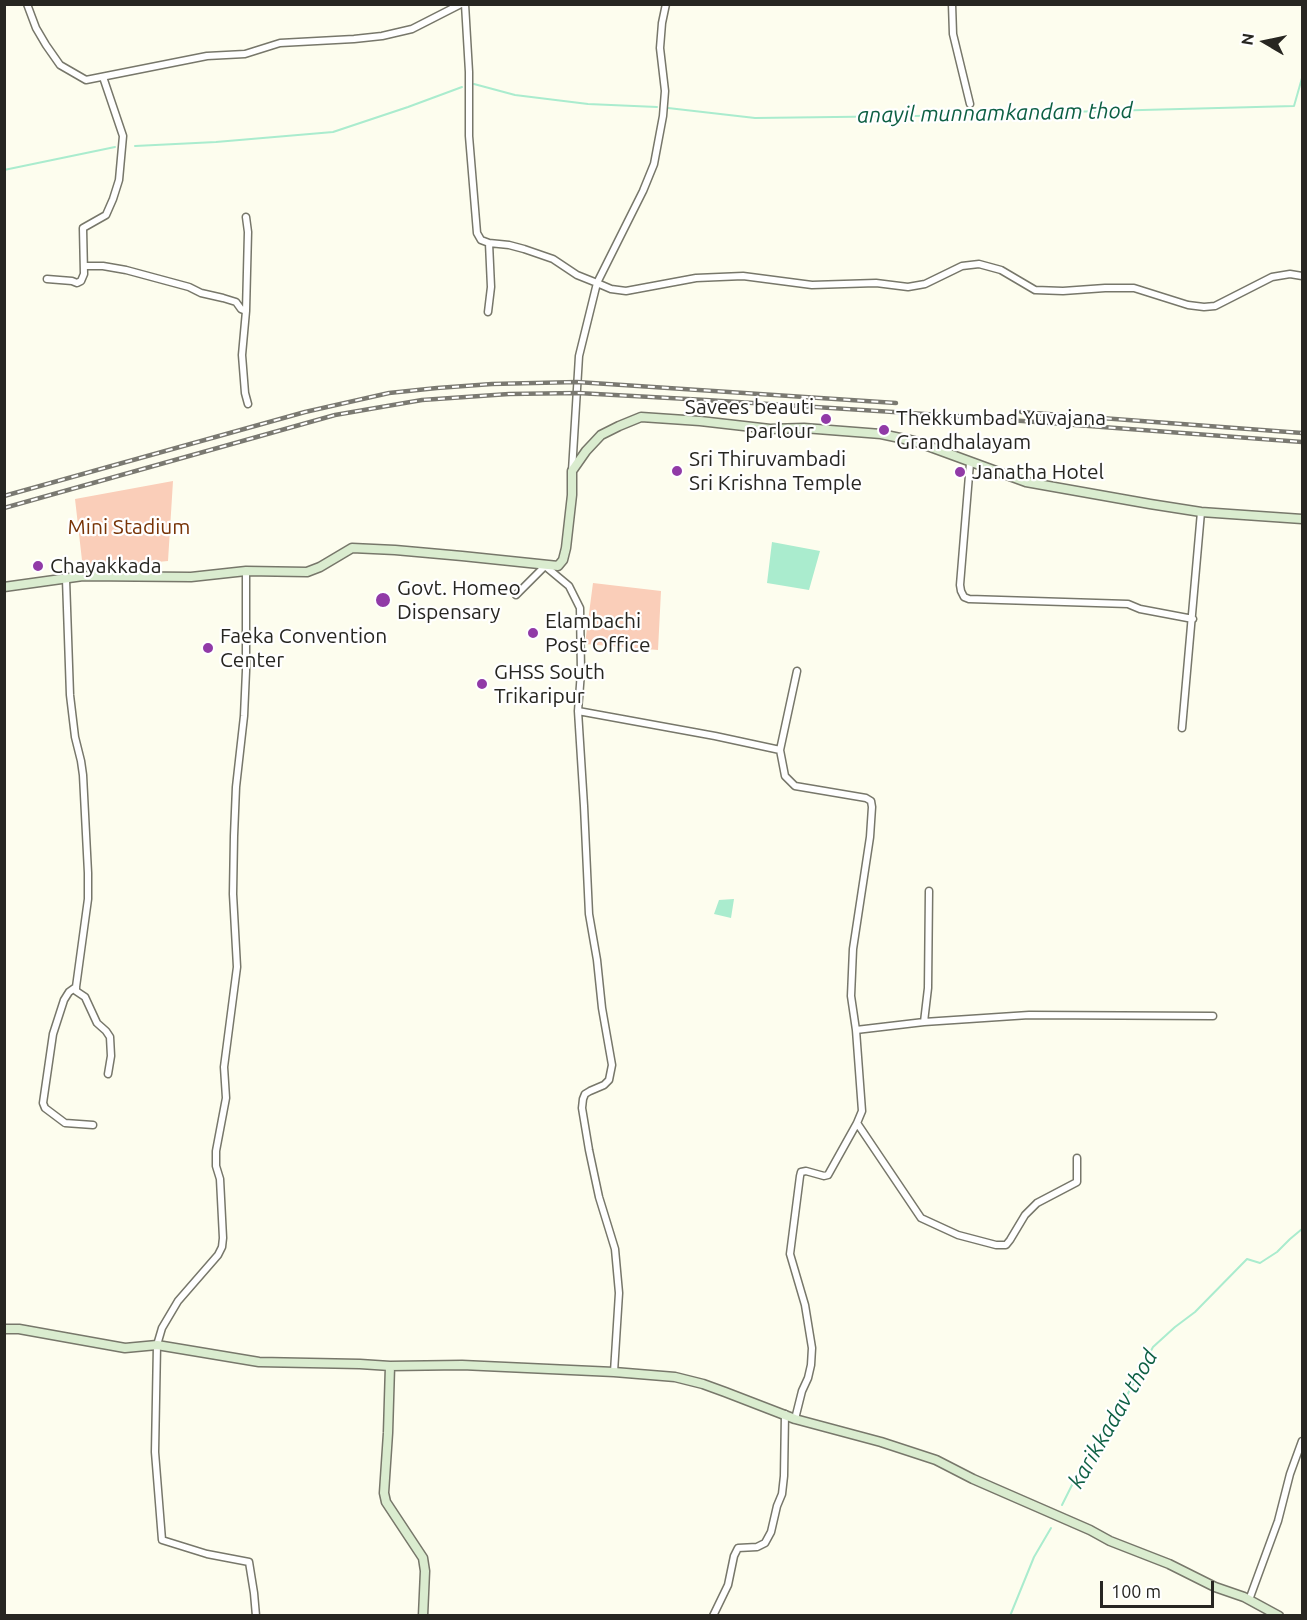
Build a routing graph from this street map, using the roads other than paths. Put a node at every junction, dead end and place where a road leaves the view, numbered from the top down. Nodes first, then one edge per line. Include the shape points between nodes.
1 (27, 4) edge
2 (463, 4) edge
3 (666, 4) edge
4 (952, 4) edge
5 (103, 77) junction
6 (970, 104) dead end
7 (246, 217) dead end
8 (489, 243) junction
9 (84, 266) junction
10 (1302, 276) edge
11 (47, 279) dead end
12 (597, 283) junction
13 (246, 311) junction
14 (488, 312) dead end
15 (248, 404) dead end
16 (970, 463) junction
17 (572, 471) junction
18 (1201, 512) junction
19 (1302, 519) edge
20 (545, 566) junction
21 (246, 571) junction
22 (66, 579) junction
23 (4, 587) edge
24 (516, 595) dead end
25 (1193, 619) junction
26 (797, 670) dead end
27 (578, 711) junction
28 (1182, 728) dead end
29 (780, 750) junction
30 (929, 891) dead end
31 (76, 987) junction
32 (1214, 1016) dead end
33 (924, 1022) junction
34 (856, 1030) junction
35 (108, 1074) dead end
36 (857, 1123) junction
37 (93, 1125) dead end
38 (1077, 1158) dead end
39 (4, 1329) edge
40 (157, 1345) junction
41 (390, 1366) junction
42 (614, 1372) junction
43 (785, 1414) junction
44 (795, 1419) junction
45 (1302, 1441) edge
46 (1249, 1599) junction
47 (256, 1616) edge
48 (423, 1616) edge
49 (713, 1616) edge
50 (1279, 1616) edge

1 - 5 street via 41,37 60,65 86,80
2 - 5 street via 412,28 382,36 280,42 245,54 207,56
2 - 8 street via 477,233
3 - 12 street via 660,48 665,91 654,164
4 - 6 street via 953,34
5 - 9 street via 123,136 119,180 106,215 83,228
7 - 13 street
8 - 12 street via 553,259
8 - 14 street
9 - 11 street via 84,274 77,283
9 - 13 street via 143,274 236,302
10 - 12 street via 1272,277 1215,306 1204,307 1134,288 1035,290 1001,270 979,264 962,266 925,284 908,287 876,283 812,285 743,276 696,278 626,291
12 - 17 street via 579,356
13 - 15 street via 242,355
16 - 17 main road via 914,441 881,434 641,417 601,435
16 - 18 main road via 1026,482
16 - 25 street via 960,585 964,597 1128,604
17 - 20 main road via 563,560 558,566
18 - 19 main road
18 - 25 street
20 - 21 main road via 352,548 307,572
20 - 24 street
20 - 27 street via 569,586 580,608
21 - 22 main road via 191,577
21 - 40 street via 245,705 234,836 237,967 225,1058 226,1098 216,1151 222,1247 178,1301
22 - 23 main road
22 - 31 street via 70,695 83,775 88,899
25 - 28 street
26 - 29 street
27 - 29 street
27 - 42 street via 589,914 612,1065 609,1080 585,1094 582,1108 599,1197 615,1249 619,1293
29 - 34 street via 785,776 795,786 866,798 873,807 853,949 851,996
30 - 33 street
31 - 35 street via 110,1037
31 - 37 street via 64,1000 53,1034 43,1103 65,1123
32 - 33 street via 1029,1015
33 - 34 street
34 - 36 street via 862,1112
36 - 38 street via 921,1218 958,1235 996,1245 1006,1245 1011,1240 1037,1203 1077,1182
36 - 44 street via 828,1175 806,1171 800,1176 790,1254 812,1348 808,1378
39 - 40 main road via 125,1348
40 - 41 main road via 259,1362
40 - 47 street via 155,1452 162,1540 249,1562
41 - 42 main road
41 - 48 main road via 384,1493 423,1558
42 - 43 main road via 675,1377
43 - 44 main road
43 - 49 street via 782,1494 771,1532 765,1543 757,1547 738,1548 728,1585
44 - 46 main road via 936,1460
45 - 46 street
46 - 50 main road

